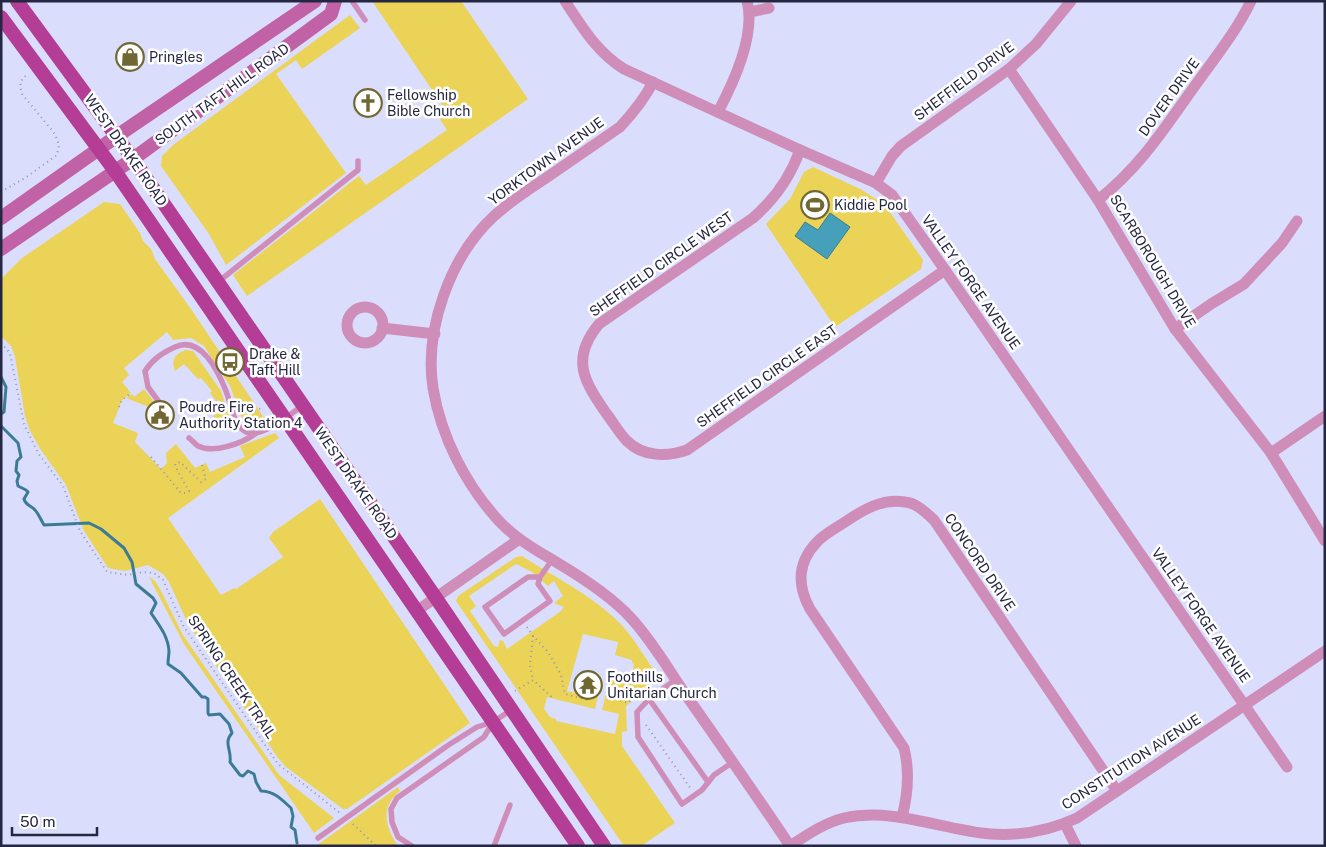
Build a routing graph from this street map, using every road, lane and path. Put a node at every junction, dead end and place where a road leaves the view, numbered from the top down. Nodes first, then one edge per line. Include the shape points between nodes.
1 (17, 1) edge
2 (315, 1) edge
3 (335, 1) edge
4 (352, 1) edge
5 (565, 1) edge
6 (1071, 1) edge
7 (1251, 1) edge
8 (748, 7) edge
9 (769, 8) dead end
10 (1, 18) edge
11 (365, 20) dead end
12 (37, 66) junction
13 (1009, 69) junction
14 (653, 82) junction
15 (718, 112) junction
16 (117, 136) junction
17 (99, 149) junction
18 (800, 150) junction
19 (133, 159) junction
20 (358, 161) dead end
21 (115, 170) junction
22 (876, 183) junction
23 (1, 192) edge
24 (1098, 200) junction
25 (1, 218) edge
26 (1297, 221) dead end
27 (1, 249) edge
28 (945, 270) junction
29 (218, 282) junction
30 (382, 328) dead end
31 (1175, 329) junction
32 (435, 334) junction
33 (1, 343) edge
34 (131, 393) dead end
35 (303, 405) junction
36 (162, 406) dead end
37 (119, 407) dead end
38 (261, 408) dead end
39 (241, 409) dead end
40 (607, 413) joint
41 (228, 414) dead end
42 (1325, 416) edge
43 (285, 418) junction
44 (218, 419) dead end
45 (255, 434) junction
46 (189, 438) dead end
47 (1271, 453) junction
48 (151, 457) dead end
49 (202, 465) dead end
50 (518, 540) junction
51 (1325, 541) edge
52 (552, 560) junction
53 (540, 577) junction
54 (436, 598) junction
55 (418, 610) junction
56 (523, 621) junction
57 (532, 636) junction
58 (1325, 651) edge
59 (533, 680) junction
60 (676, 680) junction
61 (646, 690) dead end
62 (515, 691) dead end
63 (606, 696) dead end
64 (553, 698) dead end
65 (649, 699) junction
66 (588, 700) dead end
67 (1244, 705) junction
68 (511, 710) junction
69 (493, 722) junction
70 (646, 726) dead end
71 (733, 762) junction
72 (1287, 767) dead end
73 (708, 782) junction
74 (691, 789) dead end
75 (1117, 791) junction
76 (510, 805) dead end
77 (902, 817) junction
78 (347, 819) junction
79 (1064, 824) junction
80 (318, 838) dead end
81 (376, 846) edge
82 (412, 846) edge
83 (494, 846) edge
84 (578, 846) edge
85 (604, 846) edge
86 (790, 846) edge
87 (1076, 846) edge

1 - 16 main road, WEST DRAKE ROAD
2 - 16 main road, SOUTH TAFT HILL ROAD
3 - 19 main road, SOUTH TAFT HILL ROAD via 331,14
4 - 11 lane
5 - 14 street, VALLEY FORGE AVENUE via 591,40 612,62
6 - 13 street, SHEFFIELD DRIVE via 1036,44
7 - 24 street, DOVER DRIVE via 1230,38 1145,156
8 - 9 street
8 - 15 street via 746,43 733,82
10 - 12 main road, WEST DRAKE ROAD
12 - 17 main road, WEST DRAKE ROAD
12 - 23 path via 21,80 19,87 55,134 59,145 57,155
13 - 22 street, SHEFFIELD DRIVE via 901,146
13 - 24 street, SCARBOROUGH DRIVE
14 - 15 street, VALLEY FORGE AVENUE
14 - 32 street, YORKTOWN AVENUE via 645,98 620,127 511,202 477,235 446,289
15 - 18 street, VALLEY FORGE AVENUE
16 - 17 main road, SOUTH TAFT HILL ROAD
16 - 19 main road, WEST DRAKE ROAD
17 - 21 main road, WEST DRAKE ROAD
17 - 25 main road, SOUTH TAFT HILL ROAD
18 - 22 street, VALLEY FORGE AVENUE
18 - 40 street, SHEFFIELD CIRCLE WEST via 788,179 753,218 593,331 584,352 584,375
19 - 21 main road, SOUTH TAFT HILL ROAD
19 - 29 main road, WEST DRAKE ROAD
20 - 29 lane via 358,170
21 - 27 main road, SOUTH TAFT HILL ROAD
21 - 43 main road, WEST DRAKE ROAD
22 - 28 street, VALLEY FORGE AVENUE via 892,196
24 - 31 street, SCARBOROUGH DRIVE
26 - 31 street via 1282,244 1244,284
28 - 40 street, SHEFFIELD CIRCLE EAST via 687,450 668,455 646,452 626,441
28 - 67 street, VALLEY FORGE AVENUE
29 - 35 main road, WEST DRAKE ROAD
30 - 32 street
31 - 47 street, SCARBOROUGH DRIVE
32 - 50 street, YORKTOWN AVENUE via 433,386 443,428 454,455 486,505
33 - 78 path, SPRING CREEK TRAIL via 10,353 24,424 38,452 63,486 80,531 106,572 128,575 154,573 163,580 184,627 278,764
34 - 37 path
35 - 43 lane
35 - 54 main road, WEST DRAKE ROAD
36 - 45 lane via 148,387 145,371 163,353 180,345 192,345 201,350 216,370 240,428
38 - 39 path via 253,411
41 - 44 path
42 - 47 street
43 - 45 lane
43 - 55 main road, WEST DRAKE ROAD
45 - 46 lane via 234,445 212,449 198,446
47 - 51 street, SCARBOROUGH DRIVE
48 - 49 path via 181,493 189,491 175,464 180,462 201,482 206,479
50 - 52 street, YORKTOWN AVENUE
50 - 54 street
52 - 53 lane
52 - 60 street, YORKTOWN AVENUE via 618,605 644,634
53 - 56 lane via 538,584 550,601
53 - 56 lane via 528,577 485,607 504,634
54 - 55 street
54 - 68 main road, WEST DRAKE ROAD
55 - 69 main road, WEST DRAKE ROAD
56 - 57 path
57 - 59 path via 530,665
57 - 66 path via 555,664 565,694
58 - 67 street, CONSTITUTION AVENUE
59 - 62 path
59 - 64 path
60 - 65 lane
60 - 71 street, YORKTOWN AVENUE
61 - 63 path via 628,703
65 - 73 lane
65 - 73 lane via 638,712 638,737 682,804
67 - 72 street, VALLEY FORGE AVENUE
67 - 75 street, CONSTITUTION AVENUE
68 - 69 lane
68 - 85 main road, WEST DRAKE ROAD
69 - 78 lane via 477,727 447,746
69 - 82 lane via 484,737 397,798 391,809 392,822 398,837
69 - 84 main road, WEST DRAKE ROAD
70 - 74 path
71 - 73 lane
71 - 86 street, YORKTOWN AVENUE
75 - 77 street, CONCORD DRIVE via 934,520 908,502 886,502 861,511 818,541 804,563 801,585 810,609 904,748 908,774
75 - 79 street, CONSTITUTION AVENUE
76 - 83 lane
77 - 79 street, CONSTITUTION AVENUE via 989,834 1011,835 1038,832
77 - 86 street, CONSTITUTION AVENUE via 865,815 845,818 814,830
78 - 80 lane
78 - 81 path, SPRING CREEK TRAIL
79 - 87 street

